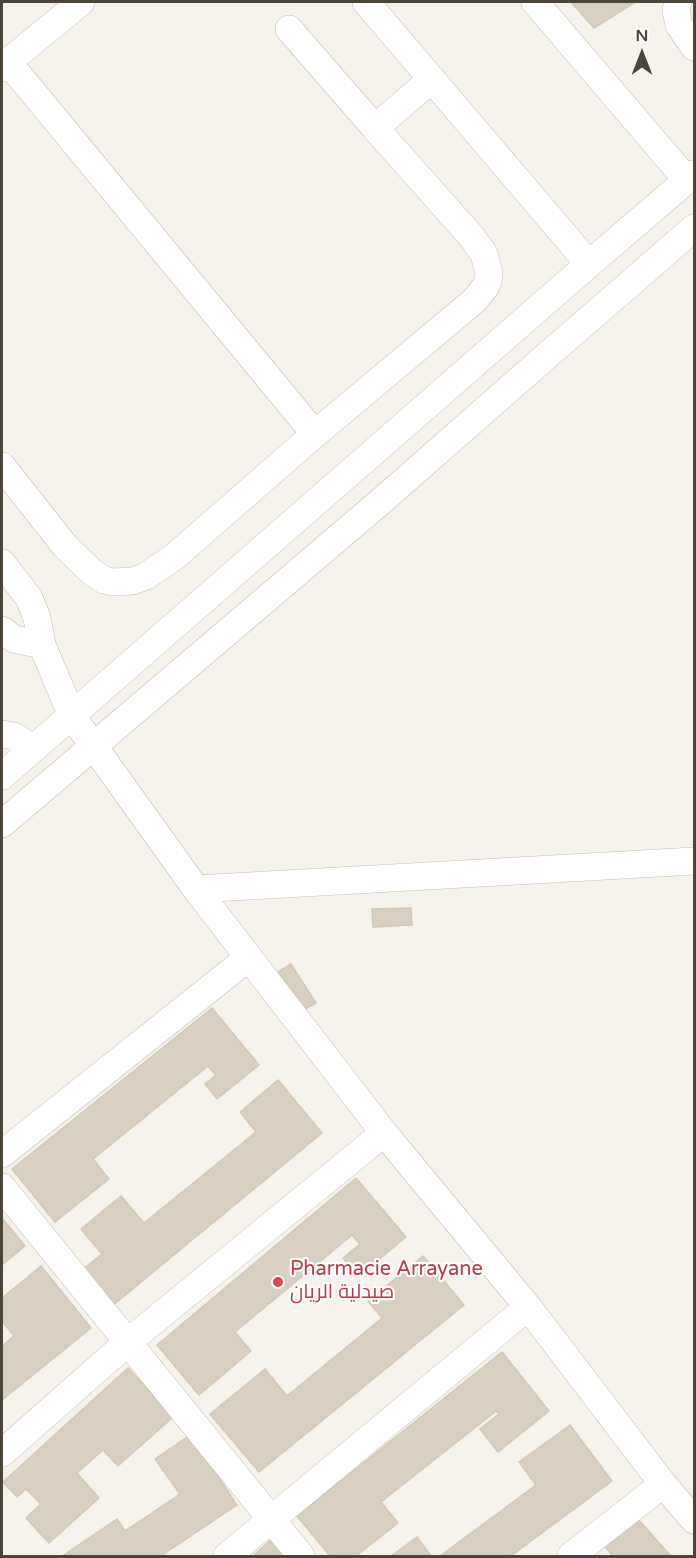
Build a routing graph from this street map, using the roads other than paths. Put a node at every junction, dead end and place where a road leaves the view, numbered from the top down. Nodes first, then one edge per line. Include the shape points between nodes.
1 (81, 2) edge
2 (366, 2) edge
3 (535, 2) edge
4 (678, 2) edge
5 (289, 29) dead end
6 (694, 47) edge
7 (4, 65) edge
8 (432, 79) junction
9 (375, 128) junction
10 (691, 177) edge
11 (694, 228) edge
12 (589, 264) junction
13 (315, 434) junction
14 (2, 466) edge
15 (2, 563) edge
16 (6, 638) edge
17 (42, 645) junction
18 (72, 716) junction
19 (2, 734) edge
20 (94, 744) junction
21 (33, 749) junction
22 (2, 776) edge
23 (2, 824) edge
24 (694, 861) edge
25 (196, 889) junction
26 (248, 958) junction
27 (384, 1133) junction
28 (2, 1154) edge
29 (2, 1187) edge
30 (528, 1307) junction
31 (128, 1342) junction
32 (2, 1453) edge
33 (663, 1484) junction
34 (271, 1519) junction
35 (694, 1520) edge
36 (227, 1557) edge
37 (301, 1557) edge
38 (572, 1557) edge

1 - 7 street
2 - 8 street
3 - 10 street
4 - 6 street via 679,25
5 - 9 street
7 - 13 street
8 - 9 street
8 - 12 street
9 - 13 street via 471,236 484,254 488,280 475,300
10 - 12 street
11 - 20 street via 380,503
12 - 18 street
13 - 14 street via 174,557 146,576 121,582 104,580 79,561
15 - 17 street via 29,598
16 - 17 street
17 - 18 street
18 - 20 street
18 - 21 street
19 - 21 street via 14,736
20 - 23 street
20 - 25 street
21 - 22 street
24 - 25 street
25 - 26 street
26 - 27 street
26 - 28 street
27 - 30 street
27 - 31 street
29 - 31 street
30 - 33 street
30 - 34 street
31 - 32 street
31 - 34 street
33 - 35 street
33 - 38 street
34 - 36 street
34 - 37 street

